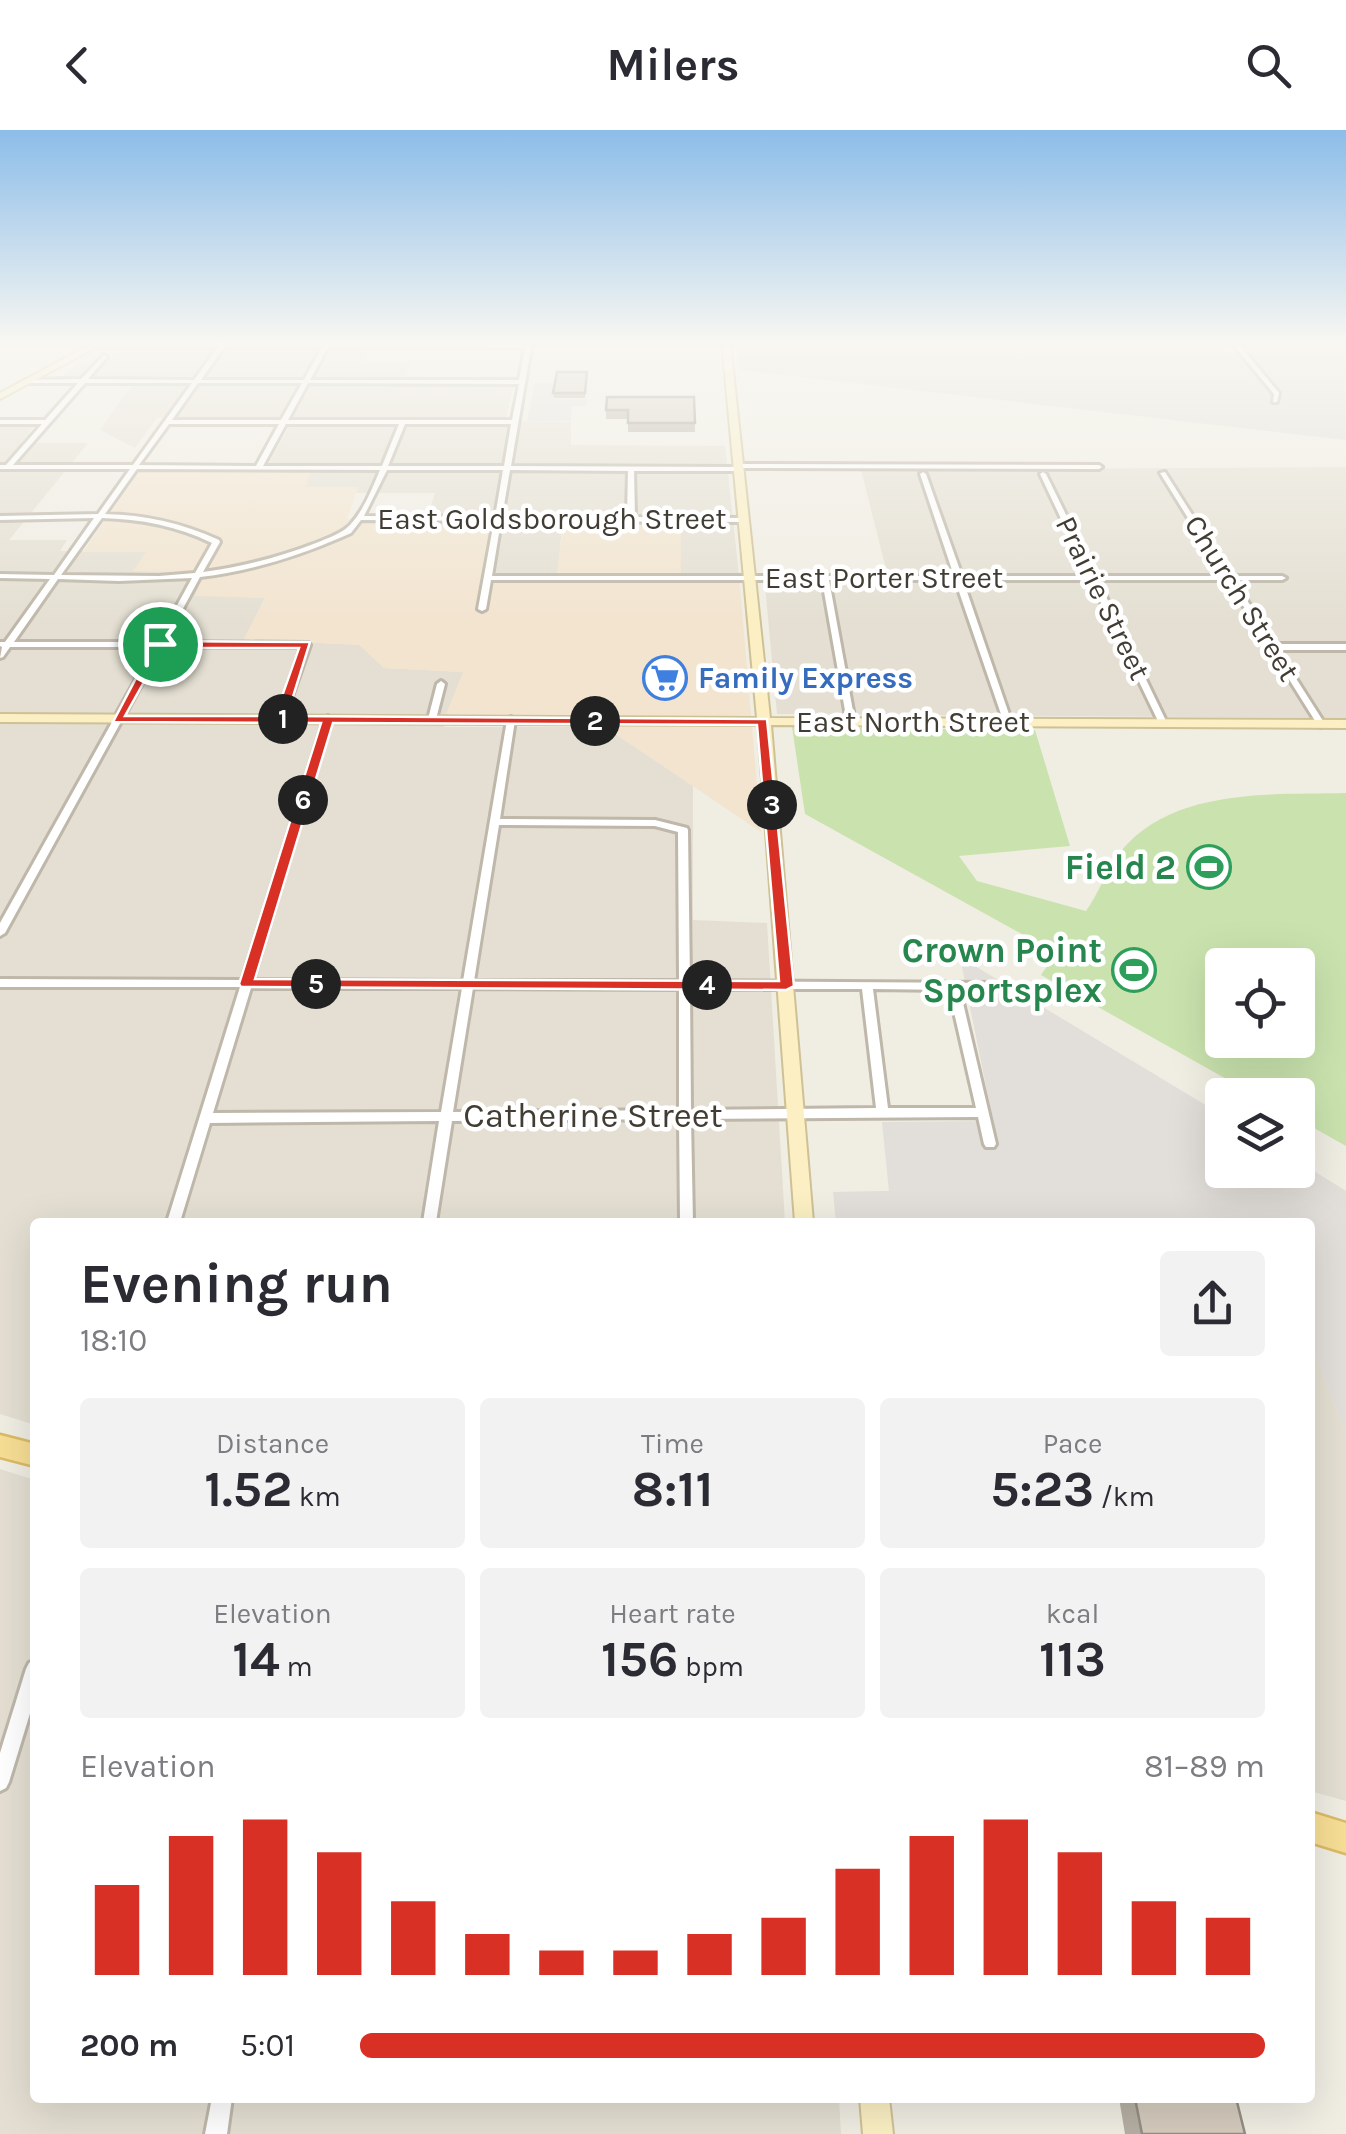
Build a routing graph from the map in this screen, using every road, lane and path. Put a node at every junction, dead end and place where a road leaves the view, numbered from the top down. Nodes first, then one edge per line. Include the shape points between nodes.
1 (34, 436) edge
2 (157, 436) edge
3 (276, 436) edge
4 (397, 436) edge
5 (512, 436) edge
6 (735, 436) edge
7 (4, 467) edge
8 (134, 467) junction
9 (738, 467) junction
10 (1099, 467) dead end
11 (258, 468) junction
12 (381, 468) junction
13 (508, 468) junction
14 (631, 469) junction
15 (1163, 473) dead end
16 (923, 474) dead end
17 (1044, 474) dead end
18 (0, 475) edge
19 (0, 518) edge
20 (98, 518) junction
21 (360, 518) junction
22 (498, 520) junction
23 (631, 520) junction
24 (743, 520) junction
25 (0, 576) edge
26 (56, 576) junction
27 (196, 577) junction
28 (487, 578) junction
29 (749, 578) junction
30 (825, 578) junction
31 (960, 578) junction
32 (1093, 578) junction
33 (1282, 578) dead end
34 (1230, 579) junction
35 (482, 609) dead end
36 (4, 644) edge
37 (160, 644) junction
38 (1272, 647) junction
39 (1346, 648) edge
40 (0, 654) edge
41 (441, 684) dead end
42 (0, 718) edge
43 (118, 719) junction
44 (280, 719) junction
45 (328, 719) junction
46 (432, 720) junction
47 (510, 720) junction
48 (763, 722) junction
49 (851, 722) junction
50 (1008, 723) junction
51 (1164, 723) junction
52 (1321, 724) junction
53 (1346, 724) edge
54 (495, 822) junction
55 (0, 933) edge
56 (0, 983) edge
57 (246, 984) junction
58 (467, 984) junction
59 (684, 985) junction
60 (786, 986) junction
61 (867, 986) junction
62 (954, 986) junction
63 (989, 986) dead end
64 (981, 1112) junction
65 (685, 1114) junction
66 (796, 1114) junction
67 (883, 1114) junction
68 (446, 1116) junction
69 (206, 1118) junction
70 (990, 1144) dead end
71 (174, 1218) edge
72 (430, 1218) edge
73 (686, 1218) edge
74 (804, 1218) edge
75 (0, 1446) edge
76 (30, 1454) edge
77 (30, 1685) edge
78 (0, 1782) edge
79 (1315, 1829) edge
80 (1346, 1838) edge
81 (221, 2103) edge
82 (876, 2103) edge
83 (216, 2134) edge
84 (878, 2134) edge

1 - 7 street
2 - 8 street
3 - 11 street
4 - 12 street
5 - 13 street
6 - 9 street
7 - 8 street
7 - 18 street
8 - 11 street
8 - 20 street
9 - 10 street
9 - 14 street
9 - 24 street
11 - 12 street
12 - 13 street
12 - 21 street
13 - 14 street
13 - 22 street
14 - 23 street
15 - 34 street, Church Street
16 - 31 street
17 - 32 street, Prairie Street
19 - 20 street
20 - 26 street
20 - 27 street via 160,521 216,542
21 - 22 street, East Goldsborough Street
21 - 27 street via 348,531 302,552 235,574
22 - 23 street, East Goldsborough Street
22 - 28 street
23 - 24 street, East Goldsborough Street
24 - 29 street
25 - 26 street
26 - 27 street
26 - 36 street
27 - 37 street
28 - 29 street, East Porter Street
28 - 35 street
29 - 30 street, East Porter Street
29 - 48 street
30 - 31 street, East Porter Street
30 - 49 street
31 - 32 street, East Porter Street
31 - 50 street
32 - 34 street, East Porter Street
32 - 51 street, Prairie Street
33 - 34 street, East Porter Street
34 - 38 street, Church Street
36 - 37 street
36 - 40 street
37 - 43 street
37 - 44 street via 306,645
38 - 39 street
38 - 52 street, Church Street
41 - 46 street
42 - 43 street, East North Street
43 - 44 street, East North Street
43 - 55 street
44 - 45 street, East North Street
45 - 46 street, East North Street
45 - 57 street
46 - 47 street, East North Street
47 - 48 street, East North Street
47 - 54 street
48 - 49 street, East North Street
48 - 60 street
49 - 50 street, East North Street
50 - 51 street, East North Street
51 - 52 street, East North Street
52 - 53 street, East North Street
54 - 58 street
54 - 59 street via 678,826 684,837
56 - 57 street
57 - 58 street
57 - 69 street
58 - 59 street
58 - 68 street
59 - 60 street
59 - 65 street
60 - 61 street
60 - 66 street
61 - 62 street
61 - 67 street
62 - 63 street
62 - 64 street
64 - 67 street, Catherine Street
64 - 70 street
65 - 66 street, Catherine Street
65 - 68 street, Catherine Street
65 - 73 street
66 - 67 street, Catherine Street
66 - 74 street
68 - 69 street, Catherine Street
68 - 72 street
69 - 71 street
75 - 76 main road
77 - 78 street
79 - 80 main road
81 - 83 street
82 - 84 street

